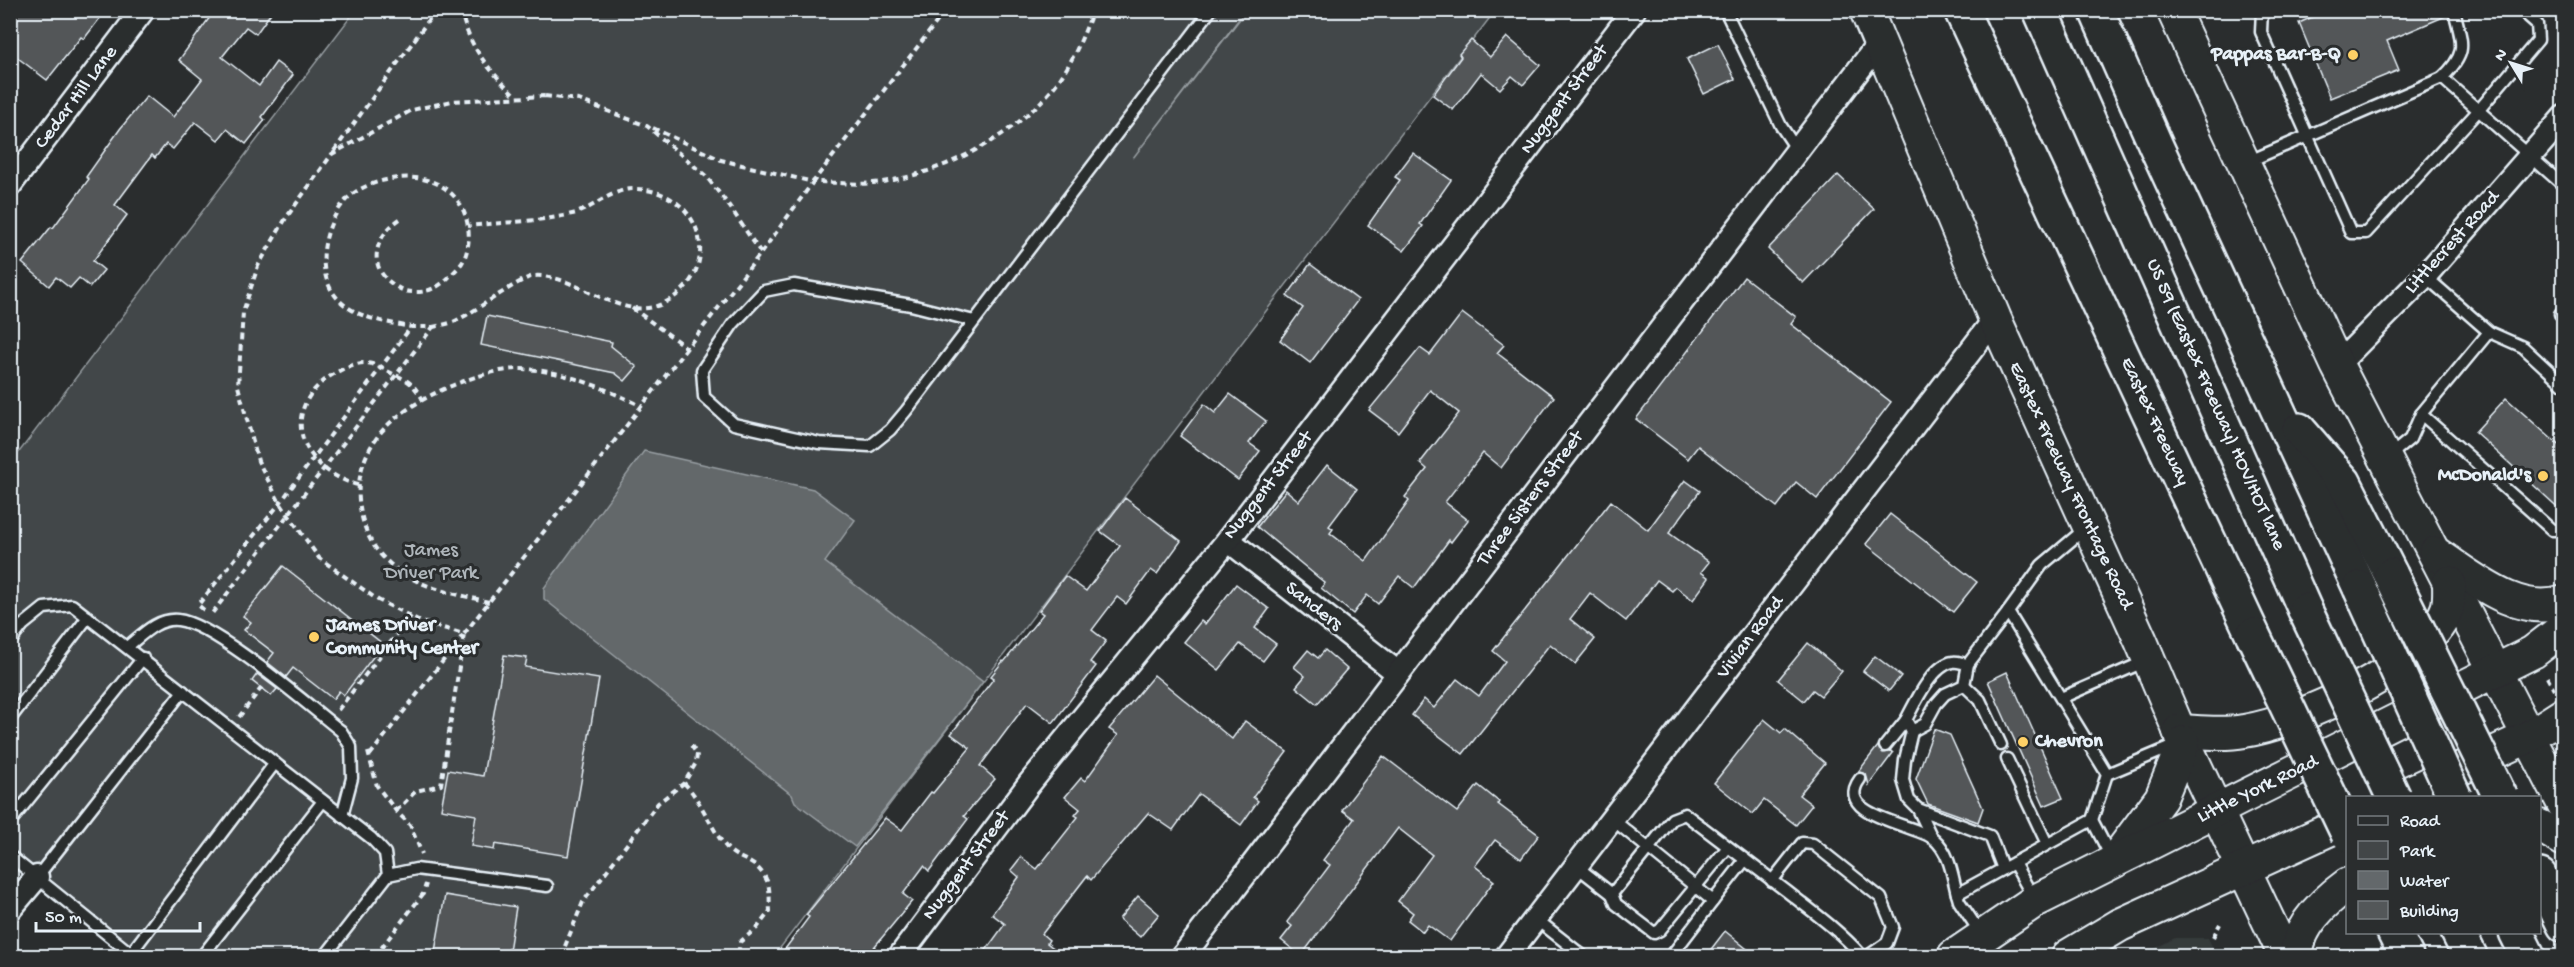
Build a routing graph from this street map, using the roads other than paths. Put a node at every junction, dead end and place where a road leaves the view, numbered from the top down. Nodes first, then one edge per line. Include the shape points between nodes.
1 (143, 10) edge
2 (1211, 10) edge
3 (1634, 10) edge
4 (1725, 10) edge
5 (1866, 10) edge
6 (1961, 10) edge
7 (2040, 10) edge
8 (2096, 10) edge
9 (2173, 10) edge
10 (2262, 10) edge
11 (2454, 10) edge
12 (2521, 10) edge
13 (1880, 42) junction
14 (2442, 78) junction
15 (2478, 111) junction
16 (2564, 117) edge
17 (2308, 136) junction
18 (1797, 150) junction
19 (2529, 156) junction
20 (2244, 163) junction
21 (10, 184) edge
22 (2564, 186) edge
23 (2425, 276) junction
24 (1995, 319) junction
25 (974, 321) junction
26 (2489, 332) junction
27 (2337, 365) junction
28 (2564, 385) edge
29 (2276, 404) junction
30 (2421, 414) junction
31 (2386, 459) junction
32 (2089, 526) junction
33 (2564, 530) edge
34 (1228, 540) junction
35 (2434, 552) junction
36 (2449, 582) junction
37 (2564, 602) edge
38 (2008, 612) junction
39 (88, 617) junction
40 (2564, 628) edge
41 (10, 642) edge
42 (127, 646) junction
43 (143, 658) junction
44 (2149, 660) junction
45 (1968, 664) junction
46 (2495, 670) junction
47 (1398, 673) junction
48 (1964, 685) junction
49 (183, 691) junction
50 (2061, 698) junction
51 (2564, 714) edge
52 (10, 719) edge
53 (1906, 720) junction
54 (1912, 731) junction
55 (2181, 736) junction
56 (2528, 737) junction
57 (2001, 745) dead end
58 (1885, 746) dead end
59 (2007, 759) dead end
60 (275, 763) junction
61 (2107, 774) junction
62 (1860, 778) dead end
63 (2395, 796) edge
64 (2400, 796) edge
65 (2454, 796) edge
66 (2500, 796) edge
67 (323, 801) junction
68 (2564, 805) edge
69 (1918, 809) junction
70 (2217, 810) junction
71 (342, 816) junction
72 (1612, 819) junction
73 (2092, 820) junction
74 (10, 822) edge
75 (2346, 822) edge
76 (2541, 827) edge
77 (2346, 830) edge
78 (1932, 838) junction
79 (2564, 840) edge
80 (2048, 844) junction
81 (1728, 847) junction
82 (1649, 848) junction
83 (10, 856) edge
84 (1745, 860) junction
85 (2113, 861) junction
86 (2014, 862) junction
87 (1576, 866) junction
88 (2003, 869) junction
89 (2245, 869) junction
90 (388, 875) junction
91 (37, 877) junction
92 (1772, 881) junction
93 (2542, 881) edge
94 (2346, 885) edge
95 (547, 886) dead end
96 (1697, 886) junction
97 (1611, 894) junction
98 (1957, 894) junction
99 (1713, 901) junction
100 (2035, 901) junction
101 (10, 909) edge
102 (1536, 919) junction
103 (2564, 925) edge
104 (2458, 934) edge
105 (2516, 934) edge
106 (1982, 937) junction
107 (133, 955) edge
108 (2072, 955) edge
109 (202, 957) edge
110 (325, 957) edge
111 (900, 957) edge
112 (1183, 957) edge
113 (1507, 957) edge
114 (1583, 957) edge
115 (1671, 957) edge
116 (1862, 957) edge
117 (1868, 957) edge
118 (1954, 957) edge
119 (2285, 957) edge
120 (2296, 957) edge
121 (2470, 957) edge
122 (2528, 957) edge

1 - 21 street, Cedar Hill Lane
2 - 25 lane
3 - 34 street, Nuggent Street
4 - 18 lane via 1781,126
5 - 13 main road, Eastex Freeway Frontage Road
6 - 77 highway, Eastex Freeway, bridge
7 - 63 highway, US 59 (Eastex Freeway) HOV/HOT lane, bridge via 2305,610
8 - 29 highway
9 - 20 main road
10 - 17 lane via 2261,32
11 - 14 lane via 2463,47 2456,65
12 - 15 lane via 2537,24 2538,40
13 - 18 street, Three Sisters Street
13 - 24 main road, Eastex Freeway Frontage Road
14 - 15 lane
14 - 17 lane
15 - 17 lane via 2366,233 2351,233
15 - 19 lane
16 - 19 street, Littlecrest Road
17 - 20 lane
18 - 47 street, Three Sisters Street
19 - 22 lane
19 - 23 street, Littlecrest Road
20 - 27 main road
23 - 26 lane
23 - 27 street, Littlecrest Road
24 - 32 main road, Eastex Freeway Frontage Road
24 - 72 street, Vivian Road
25 - 25 lane via 890,430 870,446 819,443 734,424 704,397 702,370 733,324 764,291 794,285 911,305
26 - 28 lane via 2523,347
26 - 30 lane
27 - 31 main road
29 - 65 highway, bridge
29 - 66 highway, bridge via 2344,482
30 - 31 lane via 2410,439
30 - 33 lane via 2552,530
31 - 35 main road
32 - 38 lane via 2042,565
32 - 44 main road, Eastex Freeway Frontage Road
34 - 47 street, Sanders
34 - 111 street, Nuggent Street via 1029,784
35 - 36 main road
35 - 37 main road via 2501,595 2521,603
36 - 46 main road
36 - 55 main road via 2448,608 2435,630 2406,660 2363,685 2314,710 2268,726
38 - 45 lane
38 - 50 lane
39 - 41 lane via 72,605 44,608
39 - 42 lane
39 - 52 lane
40 - 46 main road, Little York Road via 2533,652
42 - 43 lane
42 - 71 lane via 157,623 178,620 211,632 342,731 351,747 352,778
43 - 49 lane
43 - 74 lane
44 - 50 lane
44 - 55 main road, Eastex Freeway Frontage Road
45 - 48 lane
45 - 53 lane via 1953,662 1938,670
46 - 56 main road
46 - 70 main road, Little York Road
47 - 112 street, Three Sisters Street
48 - 54 lane via 1945,694 1925,724
48 - 57 lane via 1980,700
49 - 60 lane
49 - 91 lane
50 - 61 lane
51 - 56 main road
53 - 54 lane
53 - 58 lane
54 - 69 lane via 1904,780 1909,800
55 - 61 lane
55 - 70 main road, Eastex Freeway Frontage Road
55 - 85 main road via 2161,798
56 - 64 main road
56 - 68 main road
59 - 80 lane
60 - 67 lane
60 - 107 lane
61 - 73 lane
62 - 78 lane via 1854,796 1861,807
67 - 71 lane
67 - 109 lane
69 - 78 lane
69 - 88 lane via 1990,836
70 - 85 main road, Little York Road
70 - 89 main road, Eastex Freeway Frontage Road
71 - 90 lane via 385,853
72 - 82 lane
72 - 87 street, Vivian Road
73 - 80 lane
73 - 85 lane
75 - 89 main road
76 - 79 main road
78 - 98 lane via 1946,853
80 - 86 lane
81 - 82 lane via 1685,814 1672,819
81 - 84 lane
81 - 96 lane
82 - 96 lane
82 - 97 lane
83 - 91 lane
84 - 92 lane
84 - 99 lane
85 - 100 main road, Little York Road
86 - 88 lane
86 - 100 lane
87 - 97 lane
87 - 102 street, Vivian Road
88 - 98 lane
89 - 108 main road via 2120,925
89 - 119 main road, Eastex Freeway Frontage Road
90 - 95 lane via 416,869
90 - 110 lane
91 - 101 street
91 - 107 lane
92 - 116 lane via 1844,935
92 - 117 lane via 1802,843 1813,844 1881,898 1893,927 1887,943
93 - 103 highway
94 - 120 main road via 2329,897 2310,921 2296,946
96 - 97 lane via 1654,933 1616,904
96 - 99 lane
98 - 106 lane
99 - 115 lane
100 - 106 main road, Little York Road
102 - 113 street, Vivian Road
102 - 114 lane
104 - 121 highway
105 - 122 highway
106 - 118 main road, Little York Road

